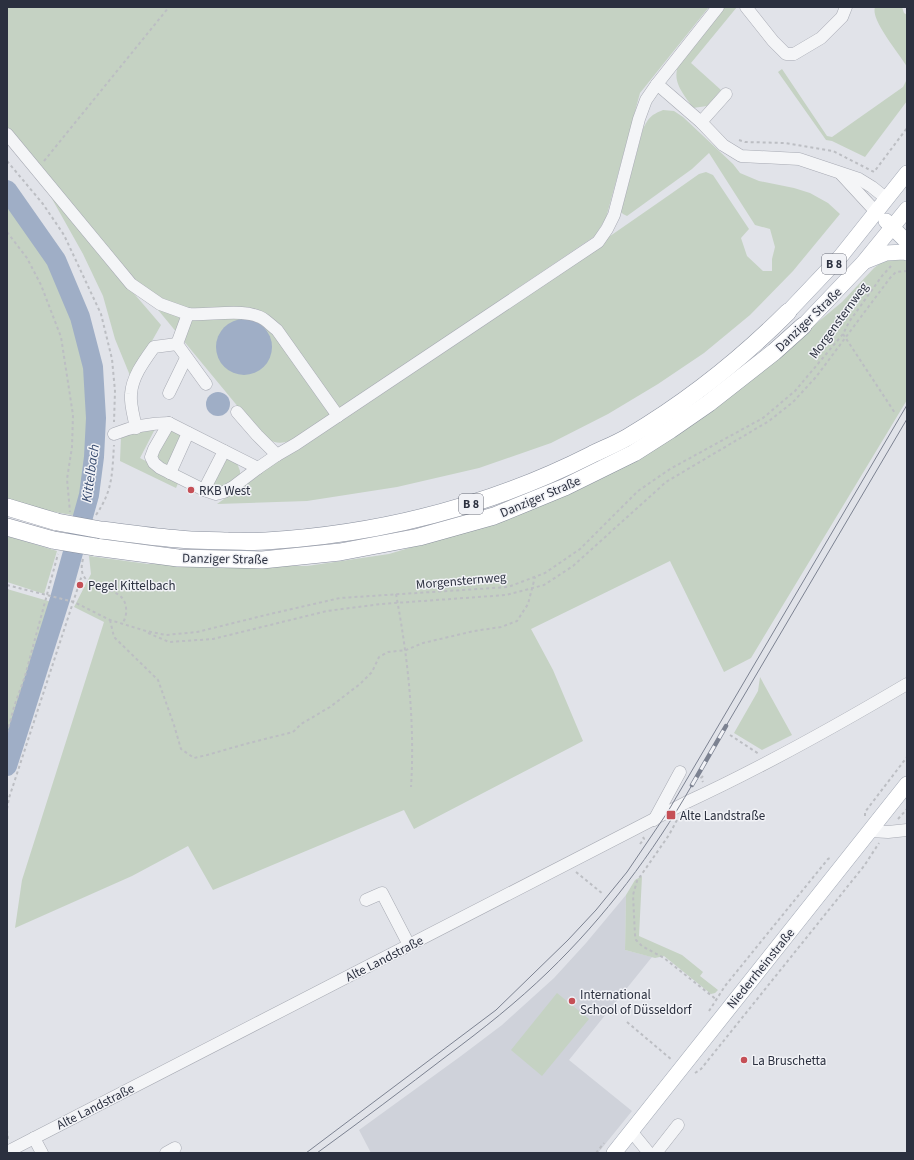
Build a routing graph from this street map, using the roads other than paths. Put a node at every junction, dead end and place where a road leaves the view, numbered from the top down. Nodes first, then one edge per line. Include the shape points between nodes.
1 (718, 7) edge
2 (746, 7) edge
3 (846, 7) edge
4 (657, 84) junction
5 (726, 94) dead end
6 (701, 122) junction
7 (7, 134) edge
8 (839, 172) junction
9 (907, 173) edge
10 (887, 198) junction
11 (876, 212) junction
12 (906, 213) edge
13 (893, 227) junction
14 (907, 242) edge
15 (907, 253) edge
16 (863, 263) junction
17 (788, 312) joint
18 (188, 314) junction
19 (803, 326) joint
20 (177, 344) junction
21 (186, 358) junction
22 (206, 384) dead end
23 (168, 394) dead end
24 (237, 412) dead end
25 (338, 416) junction
26 (169, 423) junction
27 (136, 428) junction
28 (188, 433) junction
29 (114, 434) dead end
30 (224, 451) junction
31 (277, 455) junction
32 (258, 468) junction
33 (170, 473) junction
34 (204, 490) junction
35 (7, 508) edge
36 (7, 526) edge
37 (907, 684) edge
38 (680, 772) dead end
39 (907, 784) edge
40 (654, 820) junction
41 (867, 824) junction
42 (907, 830) edge
43 (366, 900) dead end
44 (409, 946) junction
45 (678, 1126) dead end
46 (631, 1131) junction
47 (34, 1138) junction
48 (8, 1151) edge
49 (42, 1153) edge
50 (614, 1153) edge
51 (649, 1153) edge
52 (656, 1153) edge

1 - 4 street
2 - 3 street via 786,54 794,54 821,38 842,17
4 - 6 street
4 - 25 street via 646,100 639,119 614,215 598,242
5 - 6 street
6 - 8 street via 723,145 741,156 799,159
7 - 18 street via 131,284 160,304
8 - 10 street via 859,179
8 - 11 street
9 - 10 main road, Danziger Straße / B 8
10 - 11 main road, Danziger Straße / B 8
10 - 12 main road, Danziger Straße
11 - 13 main road
11 - 17 main road, Danziger Straße / B 8 via 841,256
12 - 13 main road, Danziger Straße / B 8
13 - 14 main road
13 - 16 main road, Danziger Straße / B 8
15 - 16 main road via 886,253
16 - 19 main road, Danziger Straße / B 8
17 - 35 highway, Danziger Straße / B 8, bridge via 727,368 627,438 559,472 489,499 415,520 338,535 271,541 180,540 57,522
18 - 20 street
18 - 25 street via 251,314 264,319 277,330
19 - 36 highway, Danziger Straße / B 8, bridge via 709,403 634,453 565,487 494,516 412,538 340,552 262,560 178,558 53,540
20 - 21 street
20 - 27 street via 154,347 142,364 131,394
21 - 22 street
21 - 23 street
24 - 31 street
25 - 31 street
26 - 27 street
26 - 28 street
26 - 33 street via 151,457 154,463
27 - 29 street
28 - 30 street
28 - 33 street
30 - 32 street
30 - 34 street
31 - 32 street
32 - 34 street via 224,492 216,494
33 - 34 street
37 - 40 street, Alte Landstraße via 846,720
38 - 40 street
39 - 41 main road, Niederrheinstraße
40 - 44 street, Alte Landstraße
41 - 42 street via 888,832
41 - 46 main road, Niederrheinstraße via 722,1004 685,1072
43 - 44 street via 382,893
44 - 47 street, Alte Landstraße
45 - 52 street
46 - 50 main road, Niederrheinstraße
46 - 51 street
47 - 48 street, Alte Landstraße
47 - 49 street

